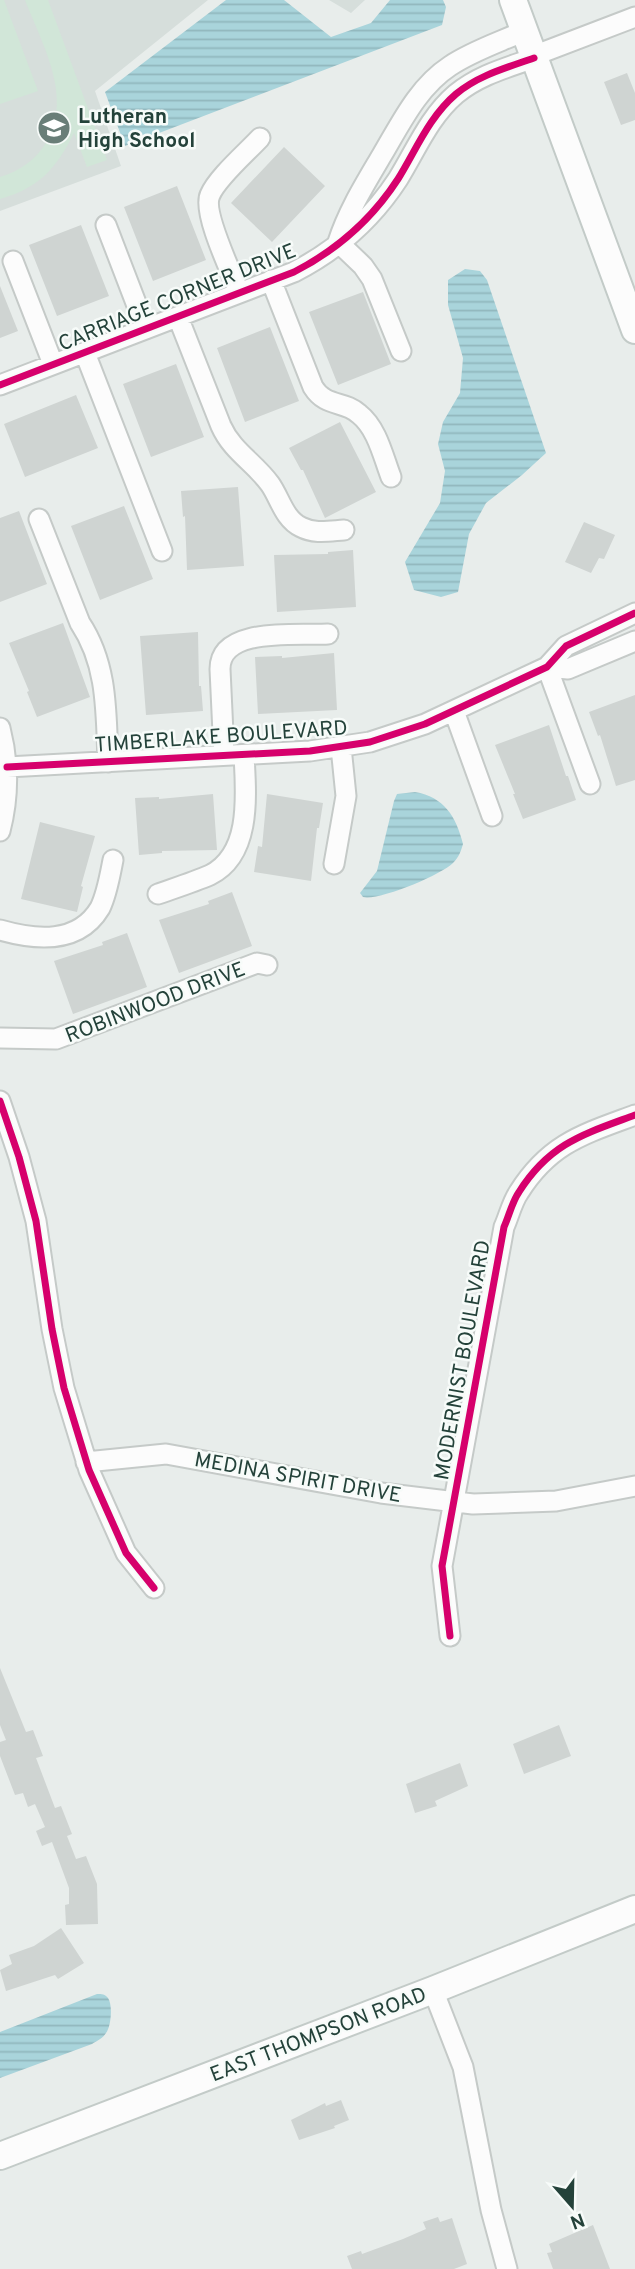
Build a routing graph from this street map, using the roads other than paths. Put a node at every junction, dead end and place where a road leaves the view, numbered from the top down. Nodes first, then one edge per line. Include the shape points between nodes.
1 (513, 0) edge
2 (635, 18) edge
3 (530, 48) junction
4 (260, 138) dead end
5 (106, 225) dead end
6 (340, 241) junction
7 (13, 261) dead end
8 (271, 280) junction
9 (239, 292) junction
10 (178, 317) junction
11 (146, 329) junction
12 (635, 330) edge
13 (401, 351) dead end
14 (85, 353) junction
15 (53, 364) junction
16 (0, 385) edge
17 (391, 477) dead end
18 (39, 519) dead end
19 (344, 530) dead end
20 (162, 551) dead end
21 (634, 615) edge
22 (328, 635) dead end
23 (635, 641) edge
24 (547, 667) junction
25 (454, 711) junction
26 (0, 728) edge
27 (341, 747) junction
28 (234, 755) junction
29 (108, 762) junction
30 (7, 767) junction
31 (590, 784) dead end
32 (492, 816) dead end
33 (0, 831) edge
34 (113, 860) dead end
35 (334, 863) dead end
36 (158, 894) dead end
37 (0, 930) edge
38 (267, 965) dead end
39 (0, 1038) edge
40 (0, 1101) edge
41 (635, 1115) edge
42 (86, 1462) junction
43 (635, 1486) edge
44 (454, 1502) junction
45 (154, 1588) dead end
46 (450, 1636) dead end
47 (635, 1909) edge
48 (433, 1990) junction
49 (0, 2156) edge
50 (507, 2269) edge

1 - 3 main road
2 - 3 street
3 - 6 street, CARRIAGE CORNER DRIVE via 445,104 378,207
3 - 6 street via 450,66 427,85 360,191
3 - 12 main road
4 - 9 street via 215,187 208,201 209,215
5 - 11 street
6 - 8 street, CARRIAGE CORNER DRIVE via 309,264
6 - 13 street via 372,279
7 - 15 street
8 - 9 street, CARRIAGE CORNER DRIVE
8 - 17 street via 317,393 366,420
9 - 10 street, CARRIAGE CORNER DRIVE
10 - 11 street, CARRIAGE CORNER DRIVE
10 - 19 street via 221,426 235,449 262,474 293,522 314,532
11 - 14 street, CARRIAGE CORNER DRIVE
14 - 15 street, CARRIAGE CORNER DRIVE
14 - 20 street
15 - 16 street, CARRIAGE CORNER DRIVE
18 - 29 street via 103,677
21 - 24 street via 566,646
22 - 28 street via 248,637 226,650 220,659
23 - 24 street via 568,669
24 - 25 street, TIMBERLAKE BOULEVARD
24 - 31 street
25 - 27 street, TIMBERLAKE BOULEVARD via 385,738
25 - 32 street
26 - 30 street
27 - 28 street, TIMBERLAKE BOULEVARD
27 - 35 street via 346,796
28 - 29 street, TIMBERLAKE BOULEVARD
28 - 36 street via 244,807 232,856 211,874
29 - 30 street, TIMBERLAKE BOULEVARD
30 - 33 street
34 - 37 street via 100,908 78,929 42,939
38 - 39 street, ROBINWOOD DRIVE via 257,963 56,1039
40 - 42 street via 36,1221 64,1388
41 - 44 street, MODERNIST BOULEVARD via 576,1137 541,1162 518,1194 504,1227
42 - 44 street, MEDINA SPIRIT DRIVE via 166,1454
42 - 45 street via 126,1553
43 - 44 street, MEDINA SPIRIT DRIVE via 556,1501
44 - 46 street, MODERNIST BOULEVARD via 442,1566
47 - 48 main road, EAST THOMPSON ROAD
48 - 49 main road, EAST THOMPSON ROAD
48 - 50 street via 463,2067

